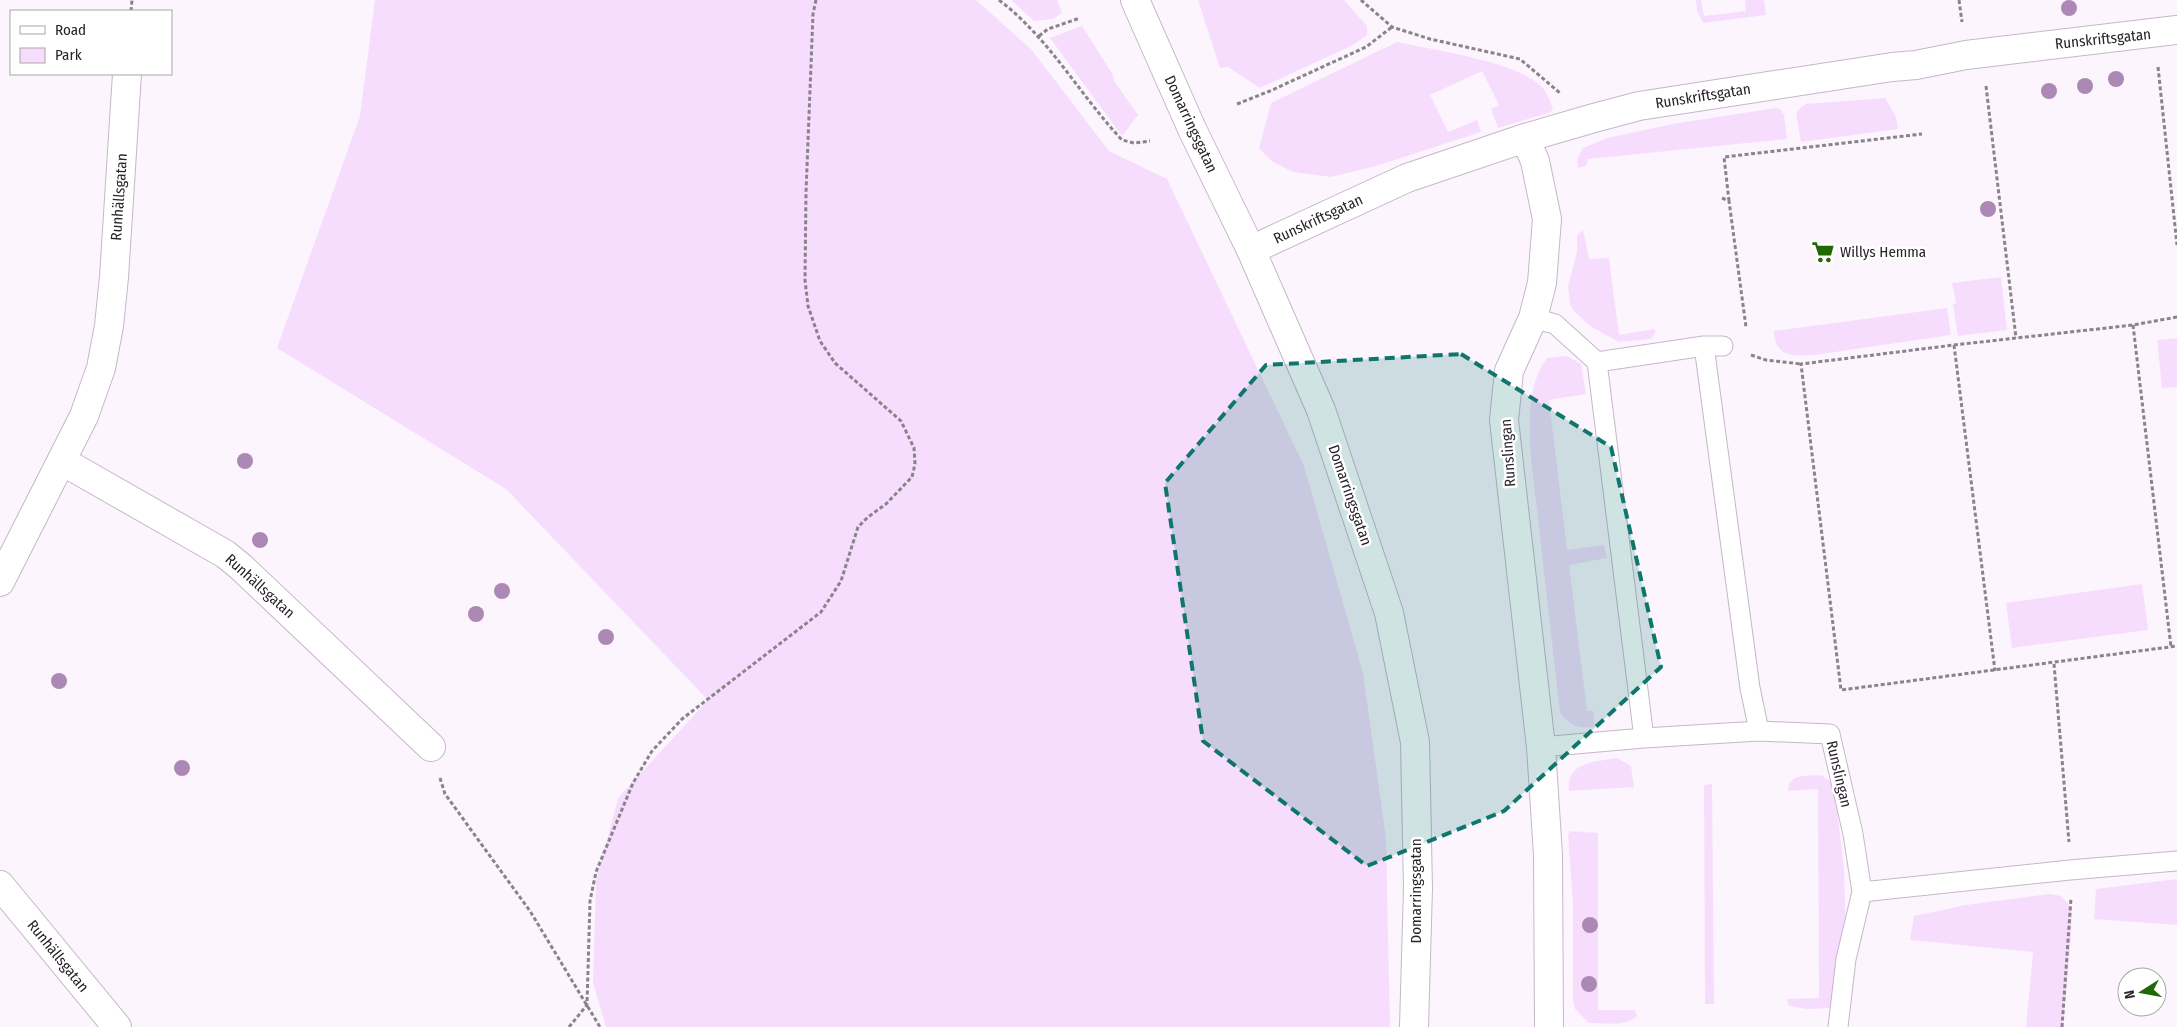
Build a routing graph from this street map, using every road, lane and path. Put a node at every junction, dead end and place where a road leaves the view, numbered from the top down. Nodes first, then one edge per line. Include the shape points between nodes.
1 (816, 0) edge
2 (999, 0) edge
3 (1135, 0) edge
4 (1361, 0) edge
5 (1080, 18) dead end
6 (1392, 27) junction
7 (2166, 32) edge
8 (1038, 36) junction
9 (1982, 53) junction
10 (127, 75) edge
11 (1562, 94) dead end
12 (1237, 104) dead end
13 (1922, 134) dead end
14 (1525, 138) junction
15 (1150, 141) dead end
16 (1722, 198) dead end
17 (1729, 201) junction
18 (2177, 245) edge
19 (1251, 250) junction
20 (2177, 317) edge
21 (1533, 318) junction
22 (2134, 326) junction
23 (1747, 336) dead end
24 (2016, 338) junction
25 (1954, 345) junction
26 (1704, 346) junction
27 (1723, 346) dead end
28 (1749, 346) dead end
29 (1597, 362) junction
30 (1802, 364) junction
31 (62, 462) junction
32 (0, 582) edge
33 (2177, 646) edge
34 (2171, 647) junction
35 (1995, 671) junction
36 (1759, 731) junction
37 (1644, 738) junction
38 (431, 747) joint
39 (1541, 747) junction
40 (2177, 861) edge
41 (0, 885) edge
42 (1862, 892) junction
43 (587, 1005) junction
44 (117, 1027) edge
45 (569, 1027) edge
46 (600, 1027) edge
47 (1414, 1027) edge
48 (1549, 1027) edge
49 (1838, 1027) edge

1 - 43 path via 806,192 805,280 808,306 820,341 835,363 901,421 914,448 915,464 912,477 858,527 841,581 821,612 682,719 652,751 633,783 596,872 590,901
2 - 8 path
3 - 19 street, Domarringsgatan via 1192,129
4 - 6 path
5 - 8 path
6 - 11 path via 1520,59
6 - 12 path via 1366,47
7 - 9 street, Runskriftsgatan
7 - 18 path
8 - 15 path via 1122,140 1134,143
9 - 14 street, Runskriftsgatan via 1639,106
9 - 24 path
10 - 31 street, Runhällsgatan via 109,326 101,368 84,416
13 - 17 path via 1724,157
14 - 19 street, Runskriftsgatan via 1407,178
14 - 21 street, Runslingan via 1535,161 1547,220 1542,283
16 - 17 path
17 - 23 path
19 - 47 street, Domarringsgatan via 1322,410 1389,613 1415,742 1418,888
20 - 22 path
21 - 29 lane via 1555,324
21 - 39 street, Runslingan via 1509,371 1504,420
22 - 24 path
22 - 34 path
24 - 25 path
25 - 30 path
25 - 35 path
26 - 27 lane
26 - 29 lane
26 - 36 lane via 1750,688
28 - 30 path via 1750,355
29 - 37 lane
30 - 35 path via 1842,690
31 - 32 street, Runhällsgatan
31 - 38 street, Runhällsgatan via 236,562
33 - 34 path
34 - 35 path
36 - 37 lane, Runslingan
36 - 42 lane, Runslingan via 1830,734 1853,834
37 - 39 lane, Runslingan
38 - 43 path via 445,794 530,912
39 - 48 street, Runslingan via 1548,854
40 - 42 lane
41 - 44 street, Runhällsgatan
42 - 49 lane, Runslingan via 1846,959
43 - 45 path
43 - 46 path

